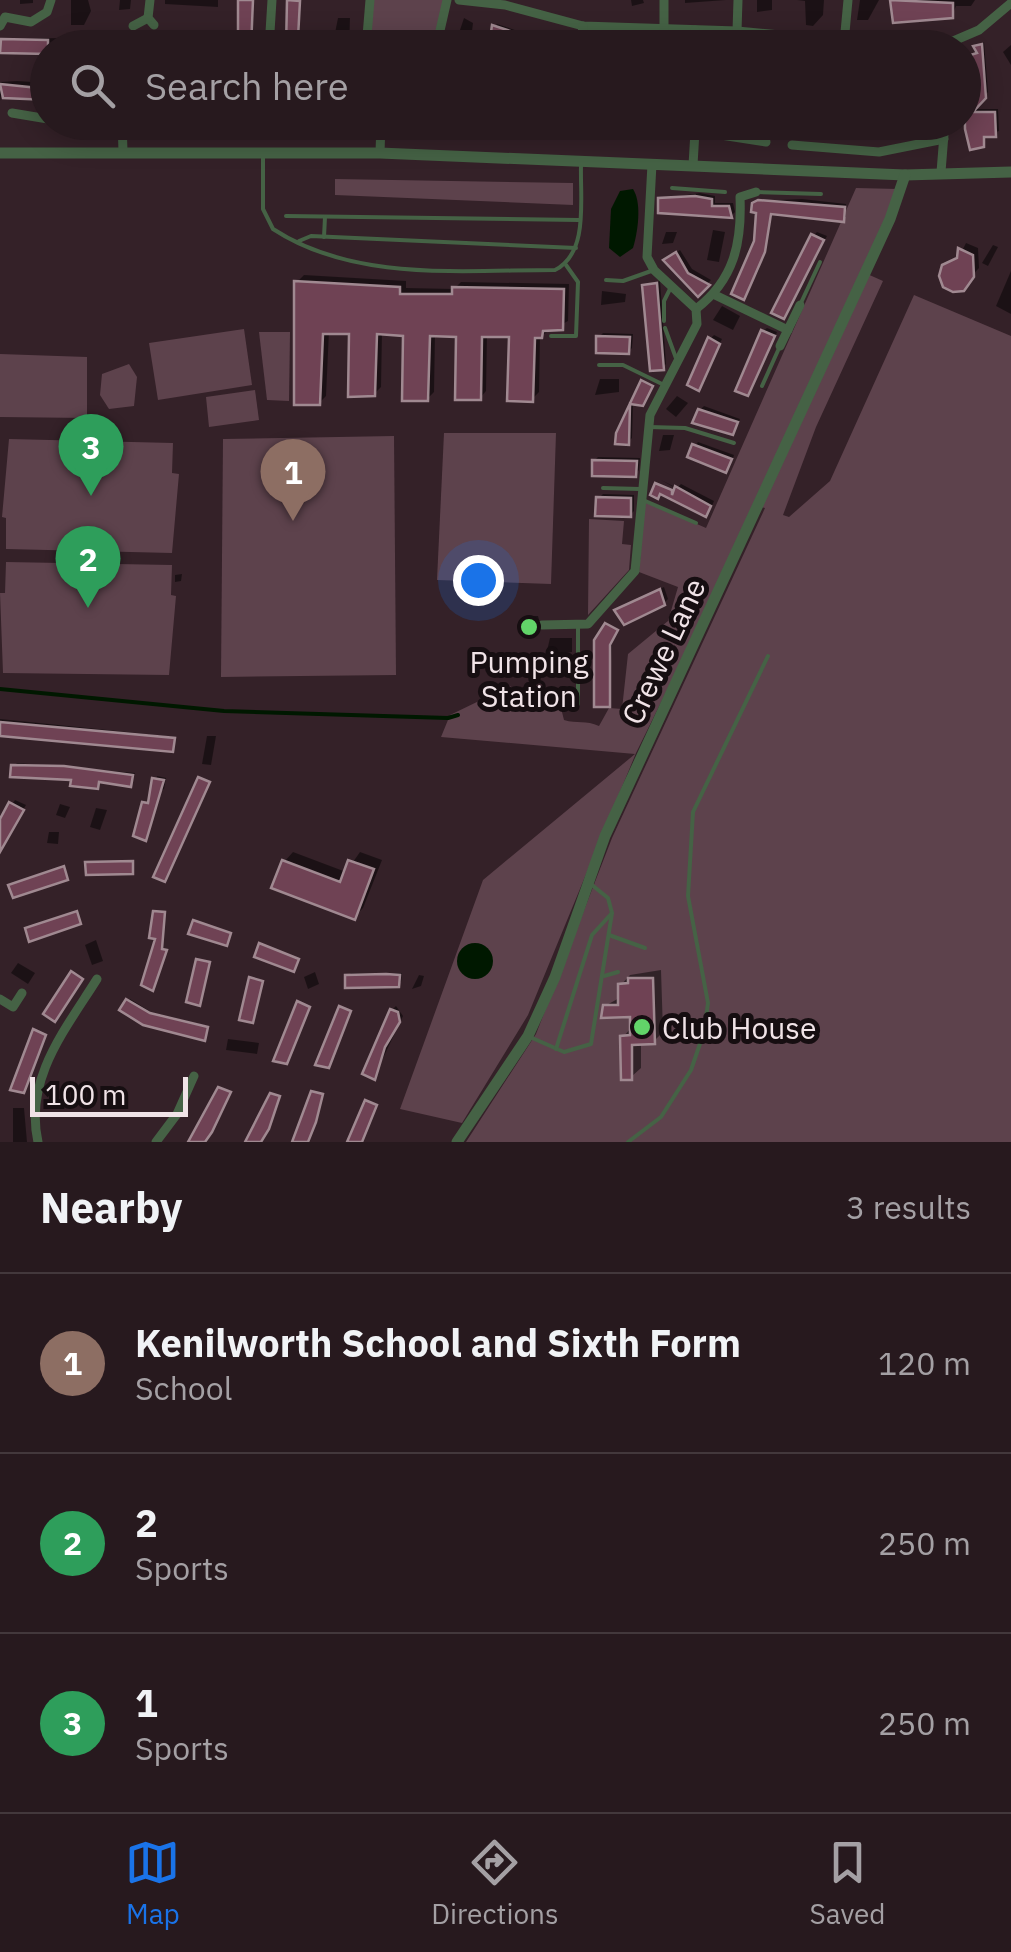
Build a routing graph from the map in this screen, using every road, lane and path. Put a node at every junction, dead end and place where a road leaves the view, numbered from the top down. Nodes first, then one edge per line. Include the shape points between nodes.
1 (51, 0) edge
2 (150, 0) edge
3 (272, 0) edge
4 (370, 0) edge
5 (447, 0) edge
6 (460, 0) edge
7 (664, 0) edge
8 (738, 0) edge
9 (848, 0) edge
10 (1011, 3) edge
11 (2, 19) edge
12 (133, 26) dead end
13 (582, 26) junction
14 (664, 28) junction
15 (270, 30) edge
16 (368, 30) edge
17 (440, 30) edge
18 (582, 30) edge
19 (695, 30) edge
20 (737, 30) edge
21 (845, 30) edge
22 (979, 30) edge
23 (12, 113) dead end
24 (30, 116) edge
25 (123, 140) edge
26 (381, 140) edge
27 (694, 140) edge
28 (753, 140) edge
29 (939, 140) edge
30 (944, 140) edge
31 (766, 142) dead end
32 (792, 145) dead end
33 (0, 152) edge
34 (123, 152) junction
35 (263, 152) junction
36 (380, 153) junction
37 (581, 162) junction
38 (599, 162) junction
39 (652, 164) junction
40 (693, 164) junction
41 (941, 172) junction
42 (1011, 172) edge
43 (905, 175) junction
44 (580, 178) junction
45 (672, 188) dead end
46 (726, 192) joint
47 (756, 192) joint
48 (822, 194) dead end
49 (740, 197) junction
50 (286, 216) dead end
51 (325, 217) junction
52 (579, 220) junction
53 (324, 237) junction
54 (299, 241) junction
55 (576, 248) junction
56 (820, 262) dead end
57 (566, 265) junction
58 (654, 270) junction
59 (606, 280) dead end
60 (672, 286) junction
61 (715, 295) junction
62 (800, 305) joint
63 (696, 309) junction
64 (664, 321) dead end
65 (665, 328) dead end
66 (788, 330) junction
67 (551, 336) dead end
68 (780, 346) joint
69 (679, 363) junction
70 (599, 365) dead end
71 (666, 386) junction
72 (762, 386) dead end
73 (649, 428) junction
74 (734, 443) dead end
75 (604, 488) dead end
76 (640, 494) junction
77 (696, 523) dead end
78 (542, 625) dead end
79 (578, 626) junction
80 (768, 656) dead end
81 (578, 704) dead end
82 (588, 882) junction
83 (612, 913) junction
84 (609, 935) junction
85 (644, 948) dead end
86 (618, 972) dead end
87 (602, 976) junction
88 (97, 979) dead end
89 (22, 993) dead end
90 (0, 999) edge
91 (528, 1036) junction
92 (556, 1050) junction
93 (194, 1076) dead end
94 (38, 1142) edge
95 (156, 1142) edge
96 (457, 1142) edge
97 (628, 1142) edge

1 - 11 street via 51,16
2 - 12 street via 151,22
3 - 15 street
4 - 16 street
5 - 17 street
6 - 13 street
7 - 14 street
8 - 20 street
9 - 21 street
10 - 22 street
13 - 14 street
13 - 18 street
14 - 19 street
23 - 24 street
25 - 34 street
26 - 36 street
27 - 40 street
28 - 31 street
29 - 32 street via 879,152
30 - 41 street
33 - 34 street
34 - 35 street
35 - 36 street
35 - 54 lane via 265,218 276,232
36 - 37 street
37 - 38 street
37 - 44 lane
38 - 39 street
38 - 44 lane
39 - 40 street
39 - 58 street via 647,257
40 - 43 street
41 - 42 street
41 - 43 street
43 - 82 street, Crewe Lane
44 - 52 lane
45 - 46 lane
46 - 49 street
47 - 48 lane
47 - 49 street
49 - 61 street via 742,233
50 - 51 lane
51 - 52 lane
51 - 53 lane
52 - 55 lane
53 - 54 lane
53 - 55 lane
54 - 57 lane via 384,268
55 - 57 lane
56 - 62 lane
57 - 67 lane via 578,282 576,336
58 - 59 lane
58 - 60 street
60 - 63 street
60 - 64 lane
61 - 63 street
61 - 66 street
62 - 66 street
63 - 69 street via 697,324
65 - 69 lane
66 - 68 street
68 - 72 lane
69 - 71 street
70 - 71 lane via 623,364
71 - 73 street
73 - 74 lane via 686,428
73 - 76 street
75 - 76 lane
76 - 77 lane
76 - 79 street via 633,575 601,614
78 - 79 street
79 - 81 lane
80 - 97 lane via 692,812 688,896 708,1003 704,1032 691,1070 661,1116
82 - 83 lane via 608,898
82 - 91 street, Crewe Lane
83 - 84 lane
83 - 92 lane via 592,935
84 - 85 lane
84 - 87 lane
86 - 87 lane
87 - 92 lane via 591,1044
88 - 94 street via 41,1075 34,1100
89 - 90 street via 13,1007
91 - 92 lane
91 - 96 street, Crewe Lane
93 - 95 street via 186,1100

